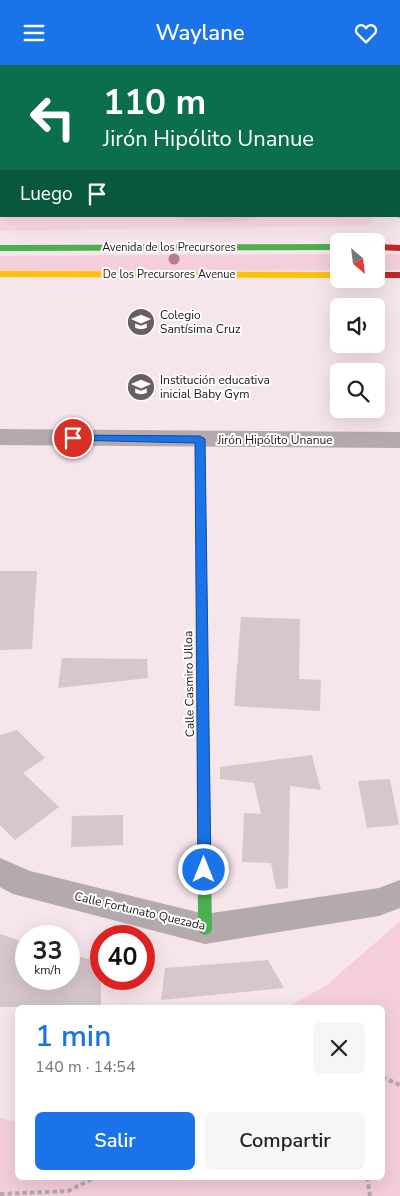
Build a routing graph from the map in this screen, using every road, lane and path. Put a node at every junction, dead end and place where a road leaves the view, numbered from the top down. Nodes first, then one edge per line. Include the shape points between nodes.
1 (0, 247) edge
2 (330, 247) edge
3 (385, 247) edge
4 (400, 247) edge
5 (0, 274) edge
6 (330, 275) edge
7 (385, 275) edge
8 (400, 275) edge
9 (0, 437) edge
10 (200, 439) junction
11 (400, 441) edge
12 (0, 872) edge
13 (400, 894) edge
14 (205, 929) junction
15 (385, 1078) edge
16 (400, 1085) edge
17 (90, 1180) edge
18 (367, 1180) edge
19 (0, 1194) edge
20 (370, 1196) edge

1 - 2 main road, Avenida de los Precursores
3 - 4 main road
5 - 6 main road, De los Precursores Avenue
7 - 8 main road
9 - 10 street, Jirón Hipólito Unanue
10 - 11 street, Jirón Hipólito Unanue
10 - 14 main road, Calle Casmiro Ulloa
12 - 14 street, Calle Fortunato Quezada via 24,884
13 - 14 street, Calle Fortunato Quezada via 379,902
15 - 16 path
17 - 19 path via 68,1191
18 - 20 path

